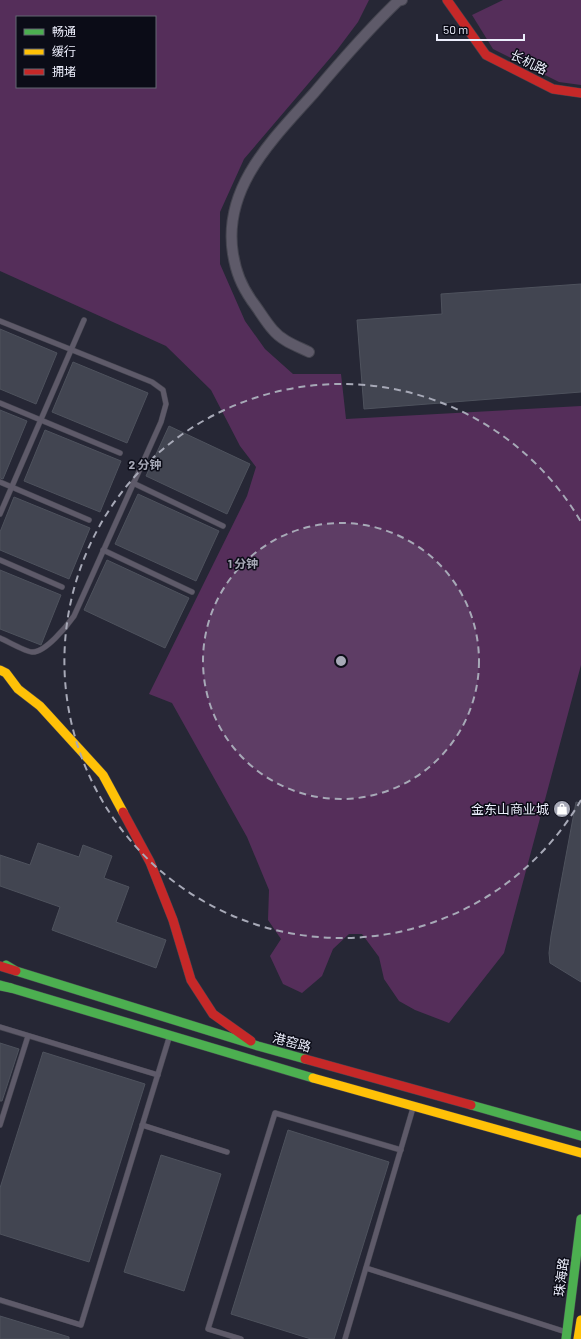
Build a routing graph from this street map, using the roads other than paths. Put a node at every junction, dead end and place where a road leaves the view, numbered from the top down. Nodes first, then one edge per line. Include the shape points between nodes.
1 (402, 0) edge
2 (447, 0) edge
3 (581, 93) edge
4 (84, 320) dead end
5 (0, 321) edge
6 (71, 350) junction
7 (309, 352) dead end
8 (0, 404) edge
9 (41, 420) junction
10 (120, 453) dead end
11 (0, 482) edge
12 (133, 483) junction
13 (12, 487) junction
14 (0, 514) edge
15 (89, 520) dead end
16 (223, 526) dead end
17 (103, 550) junction
18 (0, 560) edge
19 (62, 587) dead end
20 (192, 592) dead end
21 (0, 638) edge
22 (0, 670) edge
23 (0, 962) edge
24 (0, 966) edge
25 (16, 971) junction
26 (0, 986) edge
27 (0, 1027) edge
28 (170, 1035) junction
29 (28, 1036) junction
30 (258, 1046) junction
31 (158, 1075) junction
32 (414, 1105) junction
33 (0, 1125) edge
34 (142, 1125) junction
35 (581, 1136) edge
36 (401, 1150) junction
37 (227, 1152) dead end
38 (581, 1153) edge
39 (581, 1219) edge
40 (366, 1268) junction
41 (0, 1300) edge
42 (581, 1320) edge
43 (566, 1336) edge
44 (241, 1339) edge
45 (344, 1339) edge
46 (578, 1339) edge

1 - 7 street via 371,27 264,150 243,185 233,214 232,245 237,272 248,295 274,332
2 - 3 main road, 长机路 via 486,55 554,88
4 - 6 lane
5 - 6 lane
6 - 9 lane
6 - 12 lane via 152,382 163,390 166,404 161,422
8 - 9 lane
9 - 10 lane
9 - 13 lane
11 - 13 lane
12 - 16 lane
12 - 17 lane
13 - 14 lane
13 - 15 lane
17 - 20 lane
17 - 21 lane via 74,616 41,650 31,652
18 - 19 lane
22 - 30 main road via 18,689 40,706 103,776 150,862 173,920 191,980 213,1014
23 - 25 main road, 港窑路
24 - 25 main road
25 - 30 main road, 港窑路
26 - 28 main road
27 - 29 lane
28 - 31 lane
28 - 32 main road via 253,1061
29 - 31 lane
29 - 33 lane
30 - 35 main road, 港窑路
31 - 34 lane
32 - 36 lane
32 - 38 main road
34 - 37 lane
34 - 41 lane via 81,1325
36 - 40 lane
36 - 44 lane via 274,1113 208,1328
39 - 43 main road, 珠海路
40 - 43 lane
40 - 45 lane
42 - 46 main road

